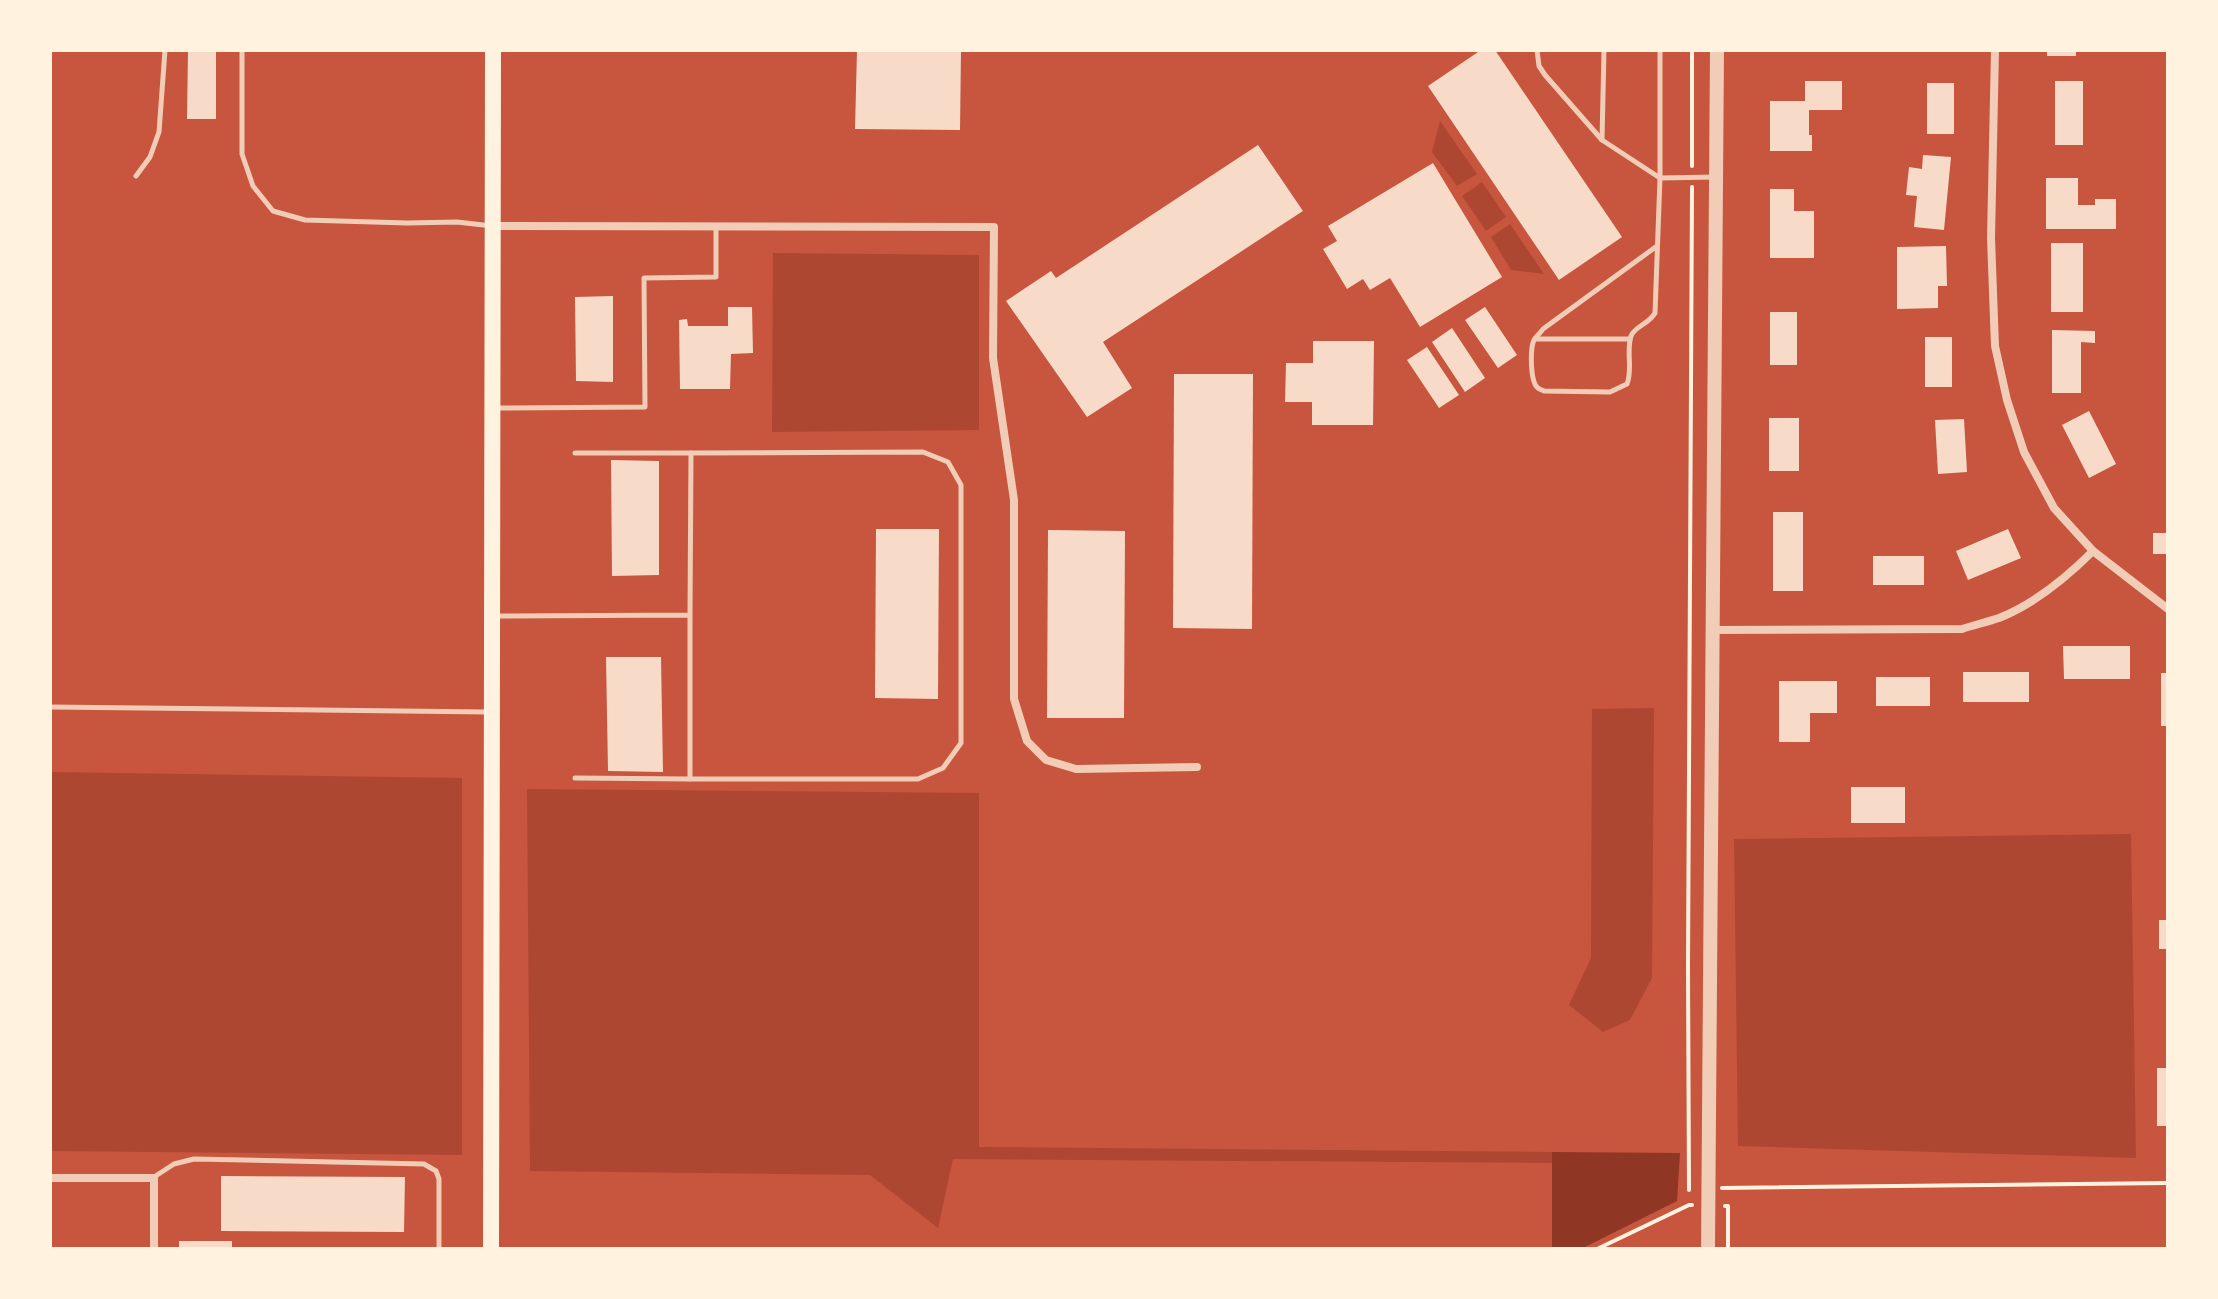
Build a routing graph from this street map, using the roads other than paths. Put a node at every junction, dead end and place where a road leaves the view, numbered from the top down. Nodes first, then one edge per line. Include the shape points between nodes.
1 (165, 50) edge
2 (242, 50) edge
3 (493, 50) edge
4 (1537, 50) edge
5 (1604, 50) edge
6 (1660, 50) edge
7 (1717, 50) edge
8 (1995, 50) edge
9 (1602, 140) junction
10 (136, 176) dead end
11 (1716, 177) junction
12 (1660, 178) junction
13 (493, 226) junction
14 (716, 227) junction
15 (1657, 246) junction
16 (1534, 339) junction
17 (1630, 339) junction
18 (492, 408) junction
19 (575, 453) dead end
20 (691, 453) junction
21 (2093, 551) junction
22 (2168, 609) edge
23 (690, 615) junction
24 (492, 616) junction
25 (1711, 630) junction
26 (50, 707) edge
27 (492, 712) junction
28 (1197, 767) dead end
29 (575, 778) dead end
30 (690, 779) junction
31 (50, 1178) edge
32 (154, 1178) junction
33 (154, 1249) edge
34 (439, 1249) edge
35 (491, 1249) edge
36 (1708, 1249) edge

1 - 10 lane via 159,132
2 - 13 lane via 242,154 253,186 273,211 305,220
3 - 13 main road
4 - 9 lane via 1545,75
5 - 9 lane
6 - 12 lane
7 - 11 street
8 - 21 street via 1995,346 2024,452 2054,508
9 - 12 lane
11 - 12 lane
11 - 25 street
12 - 15 lane
13 - 14 street
13 - 18 main road
14 - 18 lane via 716,277 644,278 645,407
14 - 28 street via 994,227 993,358 1014,500 1014,699 1027,741 1046,760 1076,769
15 - 16 lane
15 - 17 lane via 1655,313
16 - 17 lane
16 - 17 lane via 1532,374 1538,389 1610,392 1630,378
18 - 24 main road
19 - 20 lane
20 - 23 lane
20 - 30 lane via 923,452 948,462 961,485 961,743 943,768 918,779
21 - 22 street
21 - 25 street via 2033,601 1962,629
23 - 24 lane
23 - 30 lane
24 - 27 main road
25 - 36 street
26 - 27 lane
27 - 35 main road
29 - 30 lane
31 - 32 street
32 - 33 street
32 - 34 lane via 174,1164 194,1159 424,1164 439,1179

